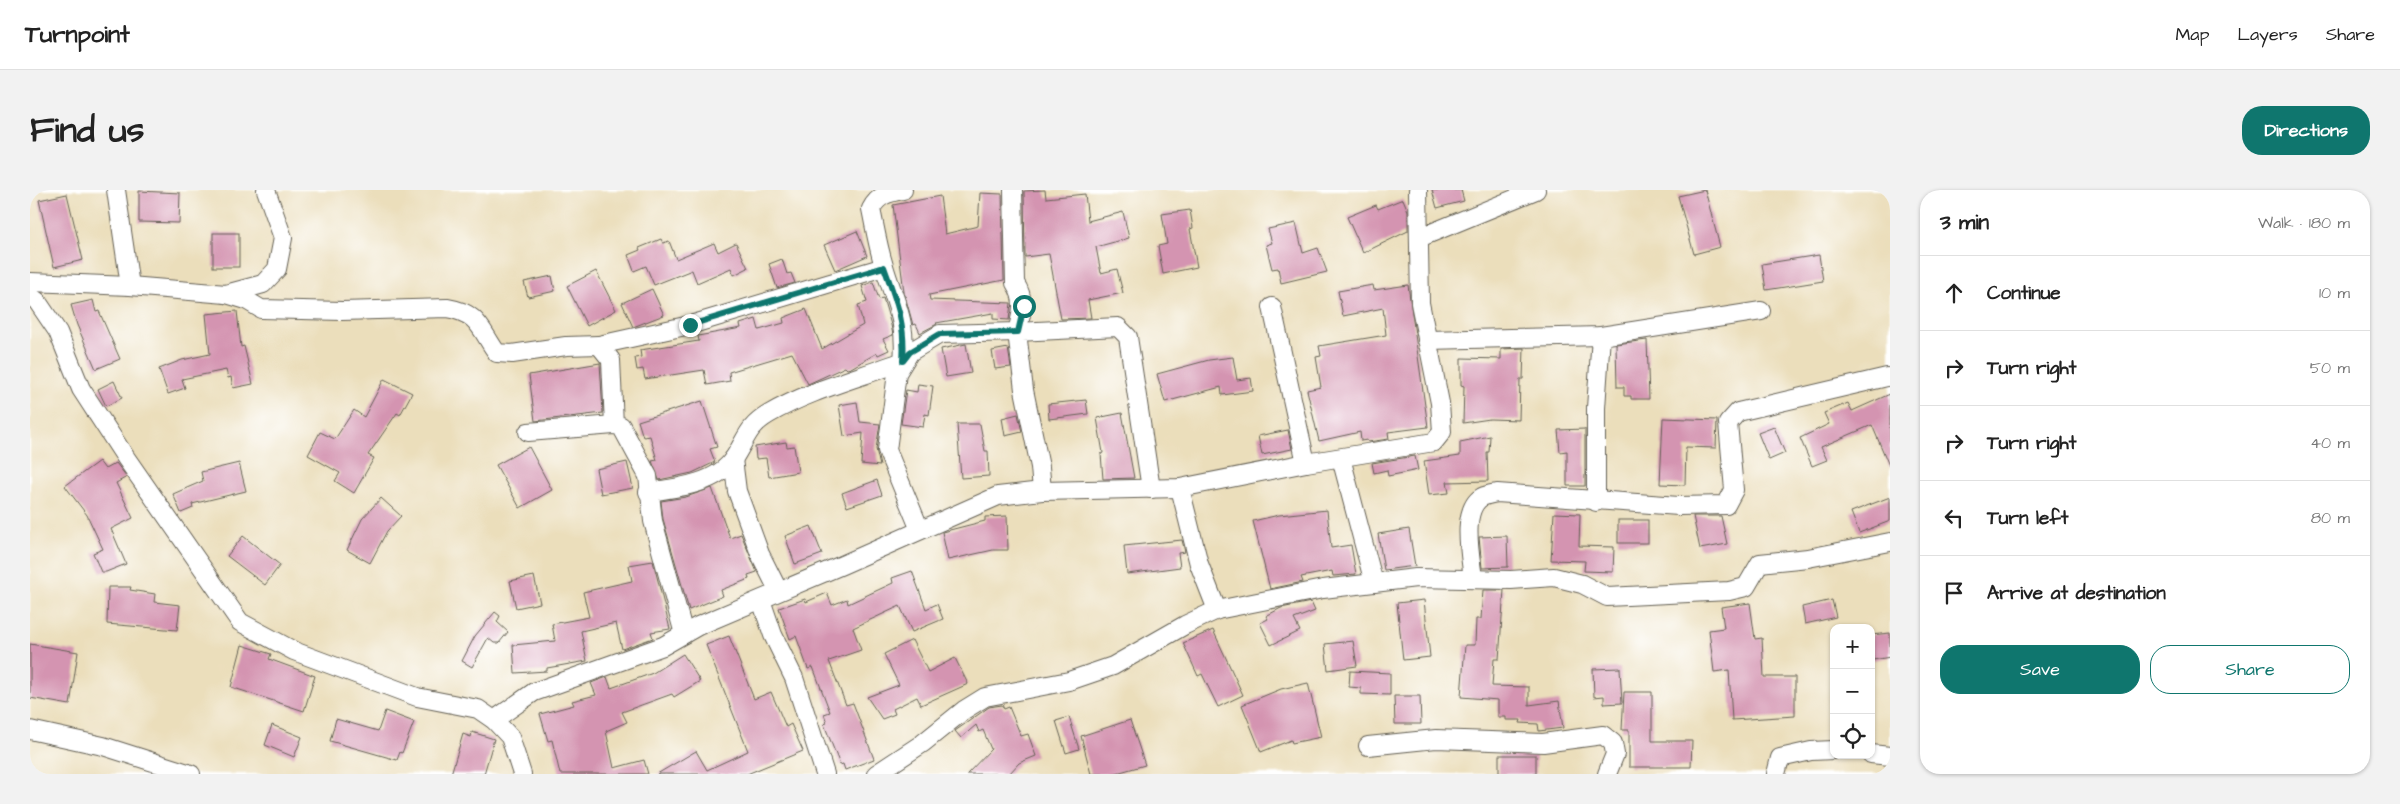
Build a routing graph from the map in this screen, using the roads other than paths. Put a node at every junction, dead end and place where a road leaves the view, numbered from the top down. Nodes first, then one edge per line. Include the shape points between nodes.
1 (116, 190) edge
2 (266, 190) edge
3 (903, 190) edge
4 (1013, 190) edge
5 (1418, 190) edge
6 (1536, 190) edge
7 (1419, 238) junction
8 (884, 267) junction
9 (30, 282) edge
10 (130, 286) junction
11 (226, 294) junction
12 (30, 296) edge
13 (1272, 307) dead end
14 (1761, 311) dead end
15 (1018, 332) junction
16 (1601, 336) junction
17 (1427, 340) junction
18 (599, 345) junction
19 (903, 361) junction
20 (1887, 377) dead end
21 (614, 425) junction
22 (528, 432) dead end
23 (1341, 458) junction
24 (733, 459) junction
25 (1306, 463) junction
26 (1180, 488) junction
27 (1151, 489) junction
28 (1042, 491) junction
29 (648, 492) junction
30 (1596, 502) junction
31 (920, 530) junction
32 (1890, 542) edge
33 (1473, 579) junction
34 (1374, 583) junction
35 (778, 590) junction
36 (761, 600) junction
37 (1217, 610) junction
38 (684, 634) junction
39 (494, 720) junction
40 (30, 730) edge
41 (1368, 746) dead end
42 (1830, 750) edge
43 (1875, 754) edge
44 (1890, 756) edge
45 (192, 774) edge
46 (522, 774) edge
47 (825, 774) edge
48 (876, 774) edge
49 (1607, 774) edge
50 (1776, 774) edge

1 - 10 street
2 - 11 street via 283,238 277,269 263,284
3 - 8 street via 887,193 875,200 871,209
4 - 15 street via 1015,283 1024,306
5 - 7 street
6 - 7 street
7 - 17 street via 1420,303
8 - 18 street via 690,325
8 - 19 street via 901,316 905,338
9 - 10 street
10 - 11 street
11 - 18 street via 261,309 463,310 474,318 498,353
12 - 39 street via 58,332 81,389 240,622 294,651 417,697 478,709
13 - 25 street
14 - 16 street
15 - 19 street via 940,334 910,352
15 - 27 street via 1118,327 1128,337
15 - 28 street via 1024,390
16 - 17 street
16 - 30 street via 1596,408
17 - 23 street via 1440,403 1442,432 1434,442
18 - 21 street via 611,360
19 - 24 street via 768,415 751,428
19 - 31 street via 897,372 887,450
20 - 30 street via 1738,412 1728,423 1734,490 1726,505
21 - 22 street
21 - 29 street via 621,426 648,476
23 - 25 street
23 - 34 street
24 - 29 street via 722,470 695,483
24 - 35 street via 737,491 760,554
25 - 26 street
26 - 27 street
26 - 37 street via 1199,564
27 - 28 street
28 - 31 street via 998,496
29 - 38 street
30 - 33 street via 1497,493 1482,497 1473,506 1468,520
31 - 35 street
32 - 33 street via 1808,558 1760,563 1746,587 1729,590 1607,597 1582,584 1554,577
33 - 34 street via 1416,578
34 - 37 street via 1323,589
35 - 36 street
36 - 38 street
36 - 47 street via 773,635 794,678
37 - 48 street via 1113,666 1068,681 985,697 923,744
38 - 39 street via 663,646 534,692
39 - 46 street via 510,737
40 - 45 street via 103,746
41 - 49 street via 1436,739 1543,742 1603,735 1613,743 1615,754
42 - 50 street via 1780,758
43 - 44 street

